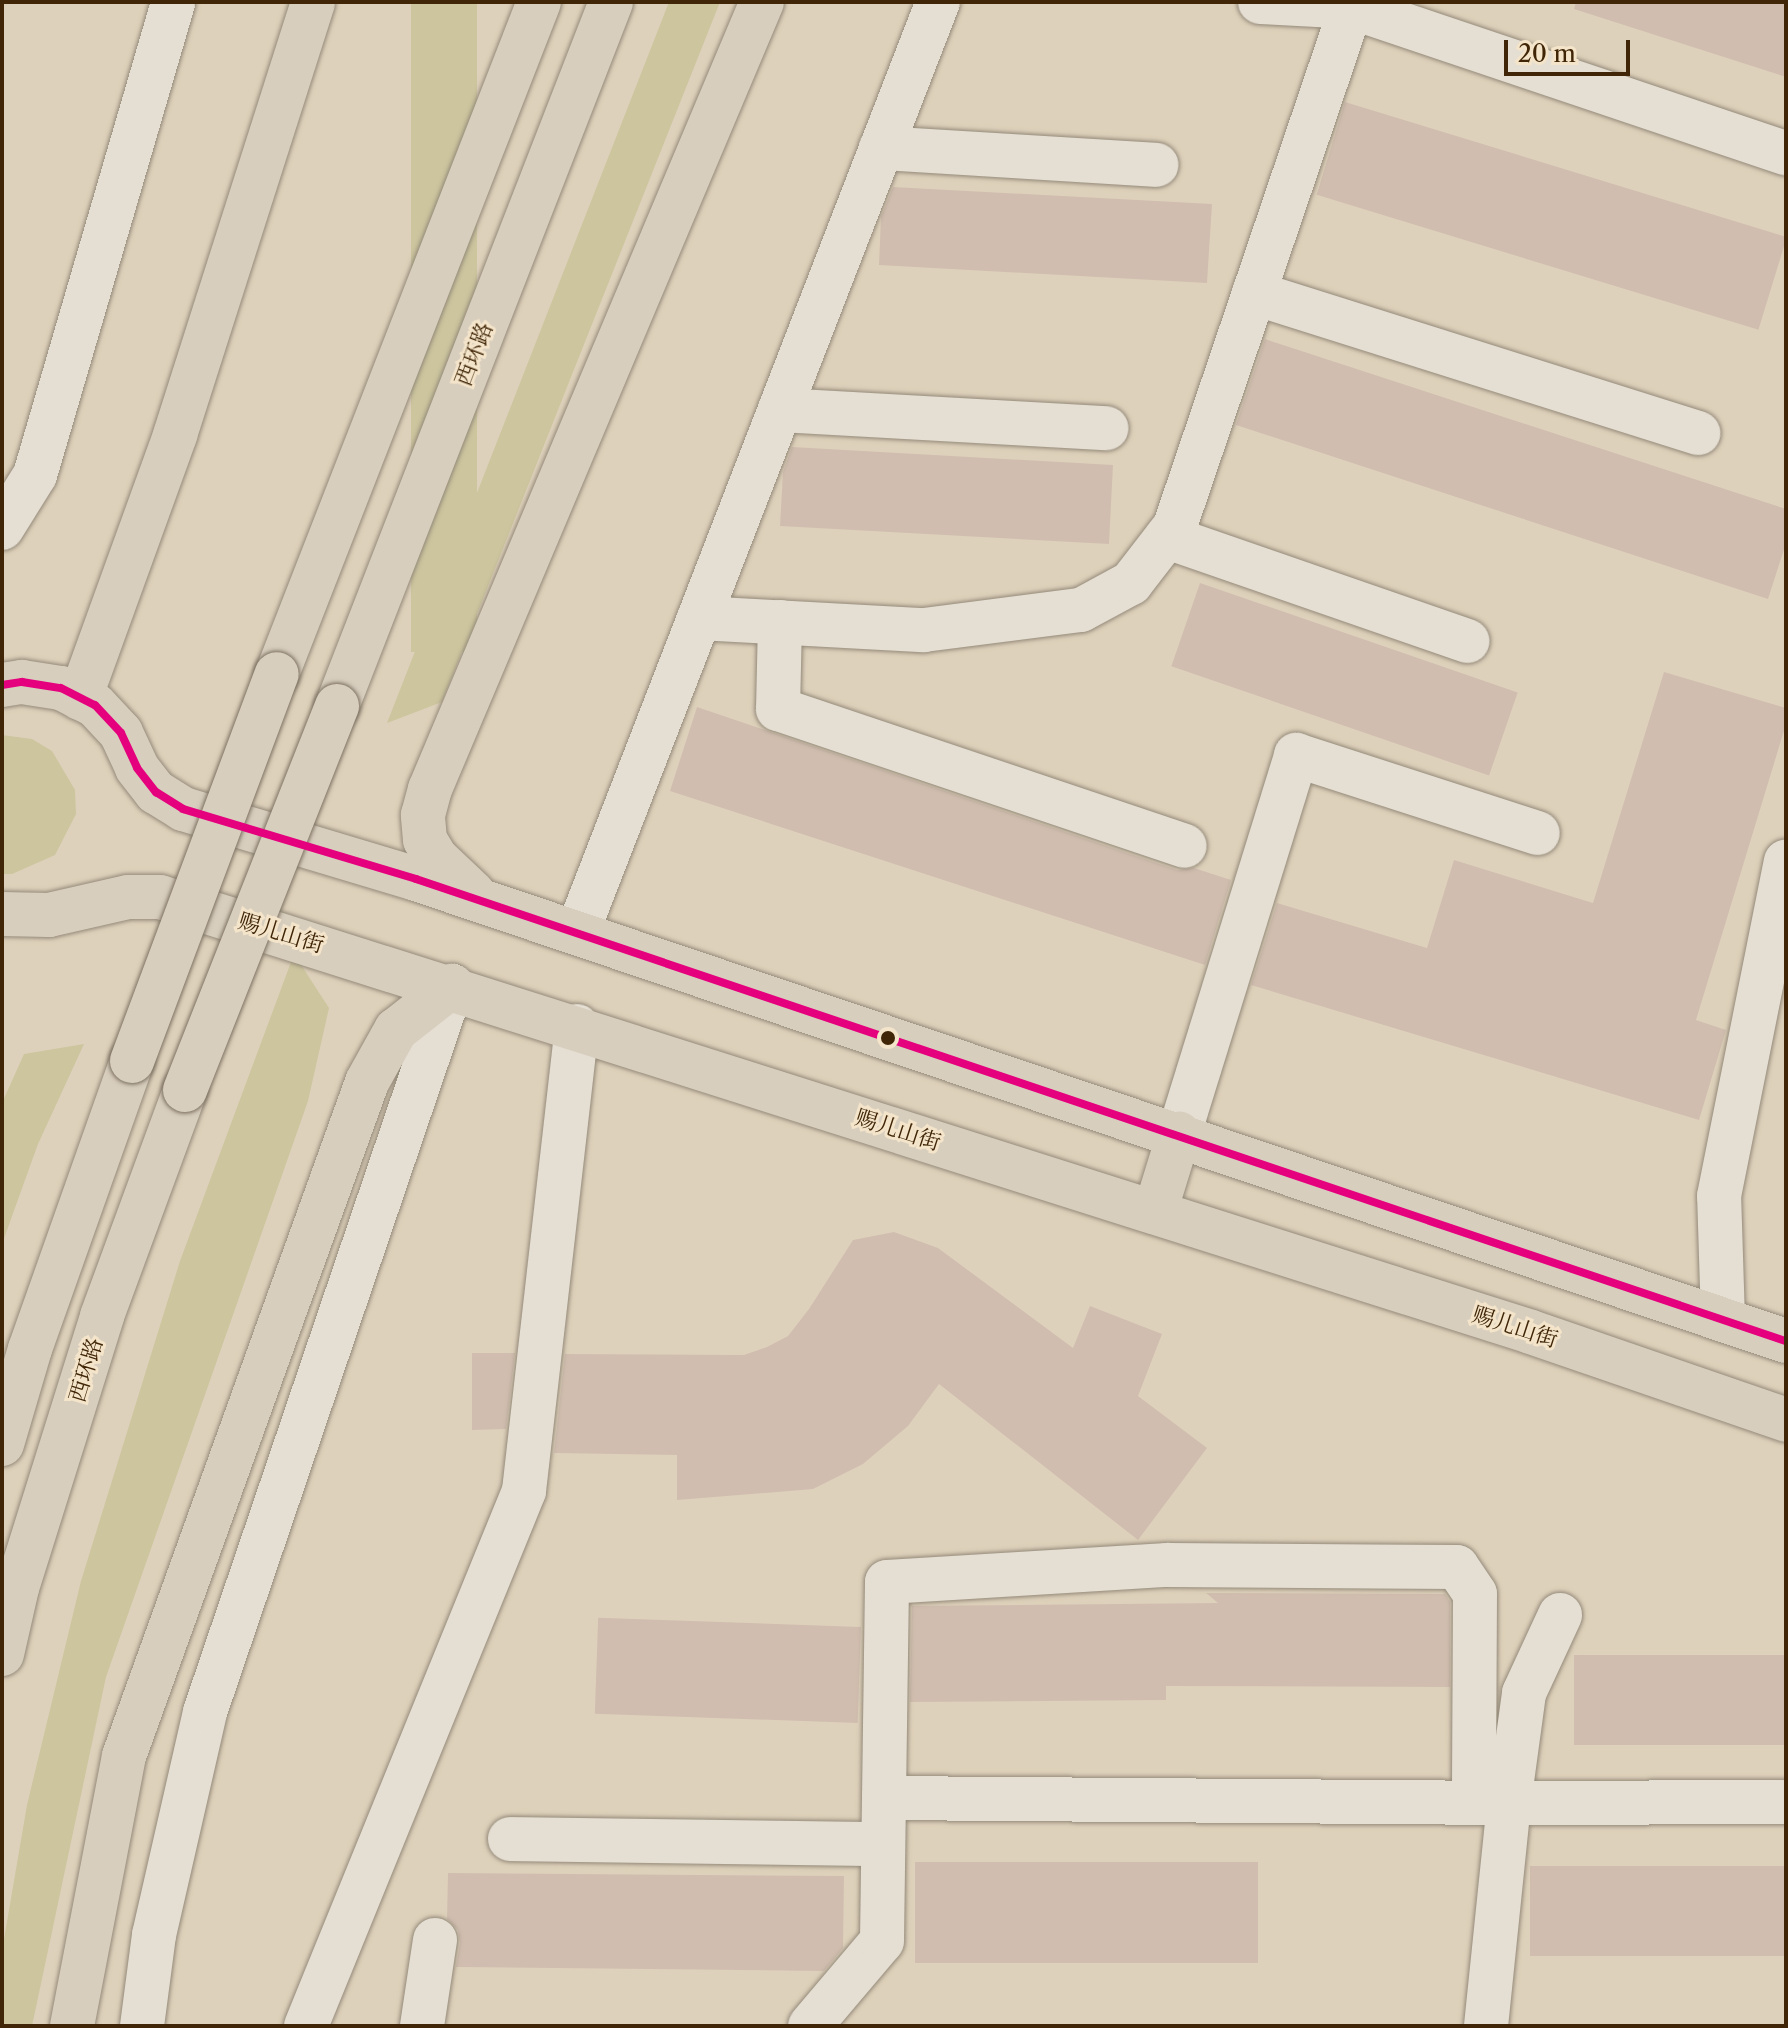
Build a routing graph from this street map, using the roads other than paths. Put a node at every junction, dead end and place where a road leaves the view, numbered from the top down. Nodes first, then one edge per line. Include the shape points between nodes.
1 (173, 2) edge
2 (313, 2) edge
3 (539, 2) edge
4 (611, 2) edge
5 (762, 2) edge
6 (938, 2) edge
7 (1260, 2) edge
8 (1352, 5) edge
9 (881, 148) junction
10 (1786, 153) edge
11 (1156, 165) dead end
12 (1254, 293) junction
13 (780, 410) junction
14 (1107, 428) dead end
15 (1698, 433) dead end
16 (2, 528) edge
17 (1167, 537) junction
18 (699, 618) junction
19 (780, 622) junction
20 (1467, 641) dead end
21 (2, 685) edge
22 (80, 698) junction
23 (1538, 833) dead end
24 (1185, 846) dead end
25 (1786, 862) edge
26 (480, 900) junction
27 (2, 914) edge
28 (577, 933) junction
29 (452, 986) junction
30 (577, 1026) junction
31 (1179, 1134) junction
32 (1155, 1212) junction
33 (1723, 1320) junction
34 (1786, 1341) edge
35 (1786, 1420) edge
36 (2, 1444) edge
37 (1560, 1615) dead end
38 (2, 1654) edge
39 (884, 1798) junction
40 (1786, 1802) edge
41 (1492, 1803) junction
42 (510, 1839) dead end
43 (883, 1844) junction
44 (435, 1940) dead end
45 (72, 2026) edge
46 (142, 2026) edge
47 (306, 2026) edge
48 (422, 2026) edge
49 (810, 2026) edge
50 (1486, 2026) edge

1 - 16 street via 35,475
2 - 22 main road via 175,435
3 - 36 main road, bridge via 132,1061 30,1349
4 - 38 main road, 西环路, bridge via 185,1090 102,1316 17,1588
5 - 26 main road via 430,789 423,815 425,840 436,858
6 - 9 street
7 - 8 street
8 - 10 street
8 - 12 street
9 - 11 street
9 - 13 street
12 - 15 street
12 - 17 street
13 - 14 street
13 - 18 street
17 - 19 street via 1131,583 1081,610 924,630
17 - 20 street
18 - 19 street
18 - 28 street
19 - 24 street via 778,709
21 - 22 main road via 22,682 61,688
22 - 26 main road via 121,733 137,768 156,792 183,809
23 - 31 street via 1296,755
25 - 33 street via 1719,1196
26 - 28 main road
27 - 29 main road, 赐儿山街 via 49,915 128,897 160,897
28 - 31 main road
29 - 30 main road, 赐儿山街
29 - 45 main road via 396,1030 367,1082 124,1756
29 - 46 street via 205,1712 154,1935
30 - 32 main road, 赐儿山街
30 - 47 street via 524,1491
31 - 32 main road
31 - 33 main road
32 - 35 main road, 赐儿山街
33 - 34 main road
37 - 41 street via 1524,1693
39 - 41 street
39 - 41 street via 887,1582 1167,1565 1457,1567 1475,1594
39 - 43 street
40 - 41 street
41 - 50 street
42 - 43 street
43 - 49 street via 882,1941
44 - 48 street

